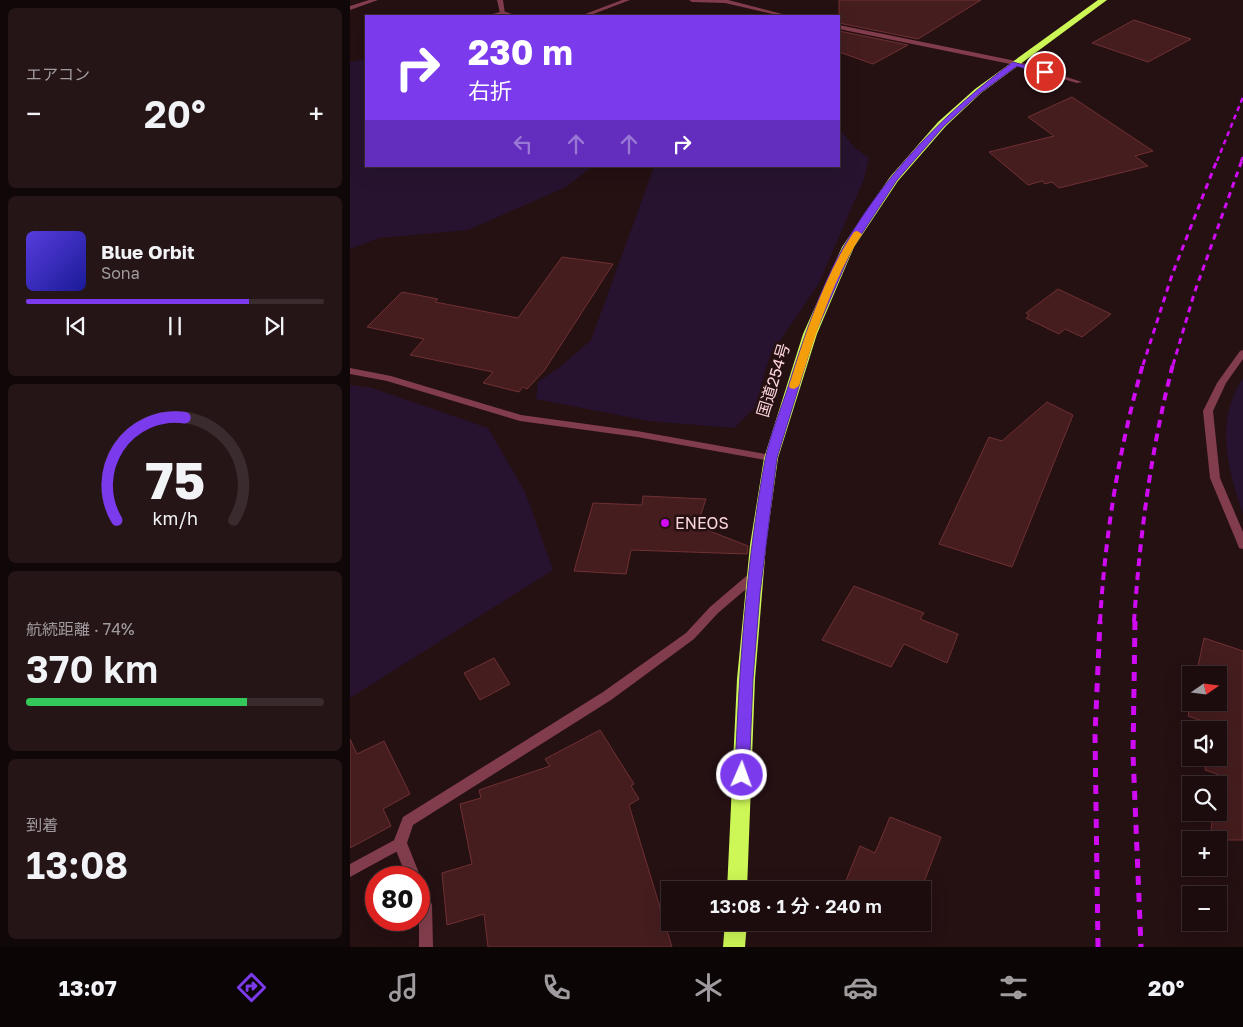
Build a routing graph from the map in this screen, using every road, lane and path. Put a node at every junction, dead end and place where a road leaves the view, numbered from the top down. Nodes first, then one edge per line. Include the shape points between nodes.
1 (375, 0) edge
2 (500, 0) edge
3 (627, 0) edge
4 (692, 0) edge
5 (723, 0) edge
6 (1103, 0) edge
7 (350, 8) edge
8 (503, 13) junction
9 (493, 15) edge
10 (511, 15) edge
11 (586, 15) edge
12 (783, 15) edge
13 (840, 27) edge
14 (1016, 63) junction
15 (1079, 82) dead end
16 (1243, 353) edge
17 (350, 371) edge
18 (771, 458) junction
19 (1243, 545) edge
20 (755, 575) junction
21 (400, 843) junction
22 (409, 866) edge
23 (350, 871) edge
24 (737, 881) edge
25 (426, 931) edge
26 (735, 931) edge
27 (426, 947) edge
28 (734, 947) edge

1 - 7 street
2 - 8 street
3 - 11 street
4 - 5 street
5 - 12 street
6 - 14 highway, 国道254号
8 - 9 street
8 - 10 street
13 - 14 street
14 - 15 street
14 - 18 highway, 国道254号 via 978,91 942,124 894,179 848,247 810,334
16 - 19 street via 1208,411 1215,478
17 - 18 street via 388,378 520,418 637,434
18 - 20 highway, 国道254号
20 - 21 street via 714,610 690,636 607,696 408,822
20 - 24 highway, 国道254号 via 746,679
21 - 22 street
21 - 23 street
25 - 27 street
26 - 28 highway

